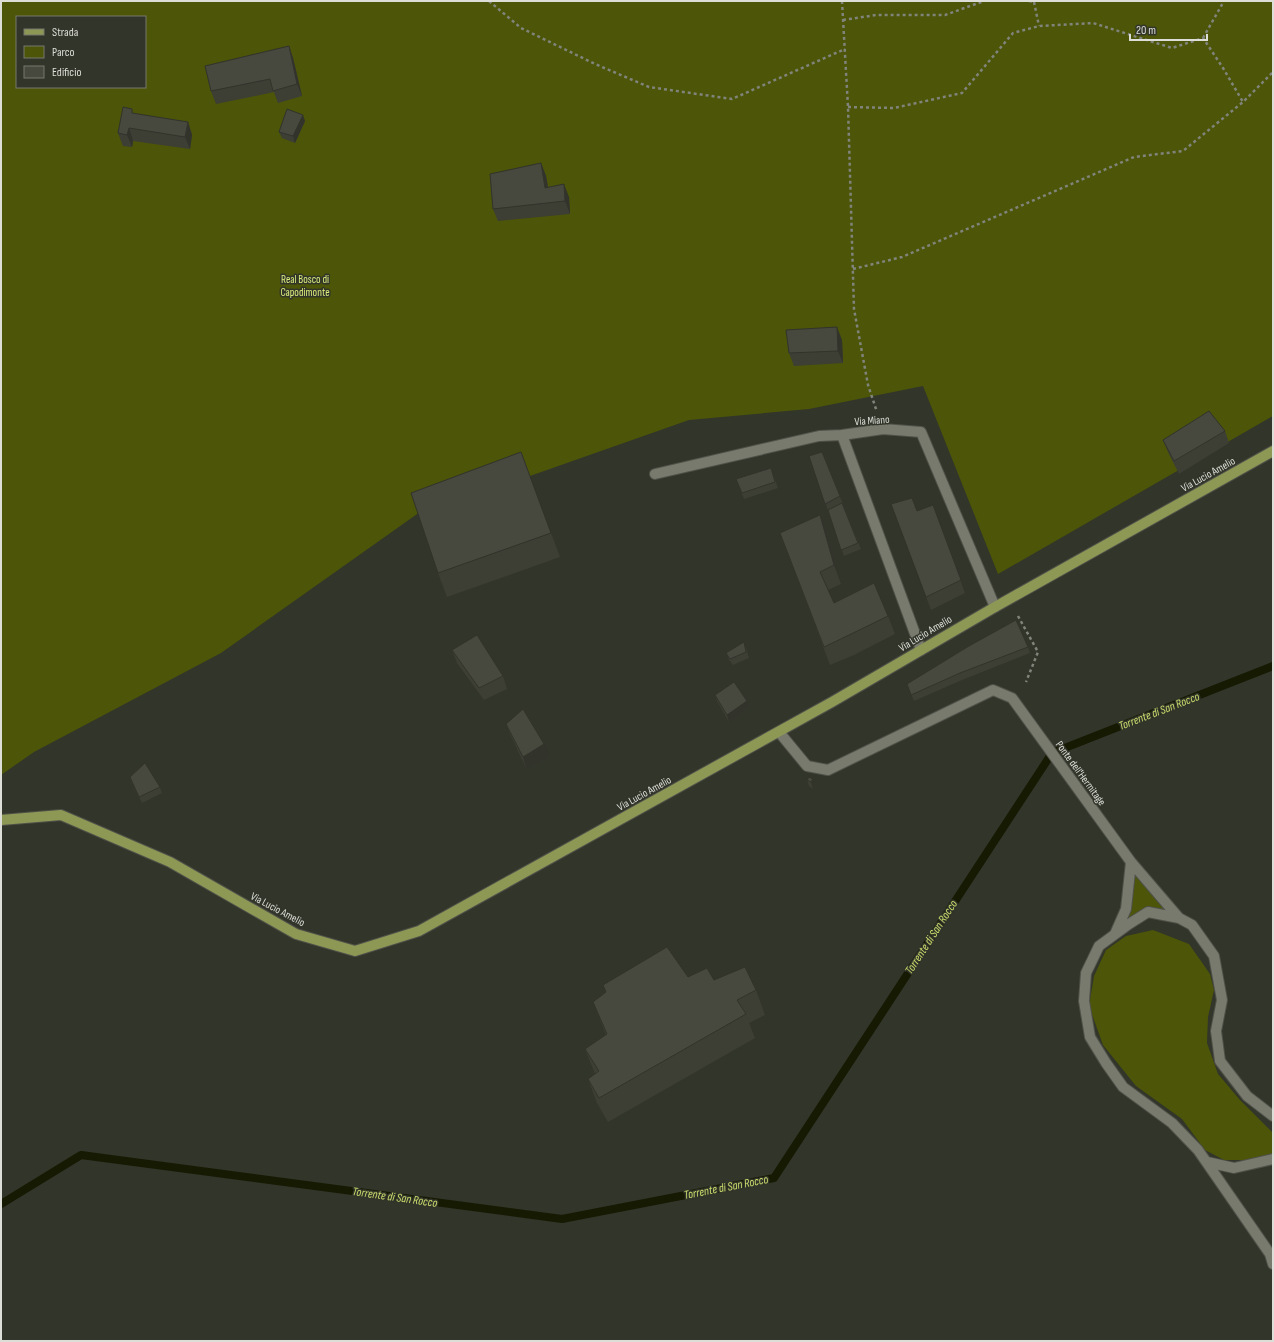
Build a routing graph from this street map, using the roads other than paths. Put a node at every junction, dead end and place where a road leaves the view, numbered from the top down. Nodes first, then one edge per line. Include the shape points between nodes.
1 (842, 435) junction
2 (1273, 451) edge
3 (655, 474) dead end
4 (995, 606) junction
5 (921, 650) junction
6 (779, 732) junction
7 (1, 820) edge
8 (1131, 862) junction
9 (1179, 918) junction
10 (1115, 934) junction
11 (1273, 1116) edge
12 (1273, 1159) edge
13 (1206, 1162) junction
14 (1273, 1264) edge

1 - 3 lane via 819,436
1 - 4 lane, Via Miano via 883,429 921,432
1 - 5 lane, Via Miano
2 - 4 main road, Via Lucio Amelio
4 - 5 main road, Via Lucio Amelio
5 - 6 main road, Via Lucio Amelio
6 - 7 main road, Via Lucio Amelio via 420,931 355,951 296,934 170,862 61,815
6 - 8 lane, Ponte dell'Hermitage via 807,766 828,770 993,690 1012,698
8 - 9 lane, Ponte dell'Hermitage
8 - 10 lane via 1126,909
9 - 10 lane via 1148,912
9 - 11 lane via 1192,925 1214,956 1222,1000 1216,1031 1220,1061 1247,1096
10 - 13 lane via 1099,946 1086,973 1084,1001 1090,1037 1123,1087 1172,1124 1198,1150
12 - 13 lane via 1234,1168
13 - 14 lane via 1270,1254

